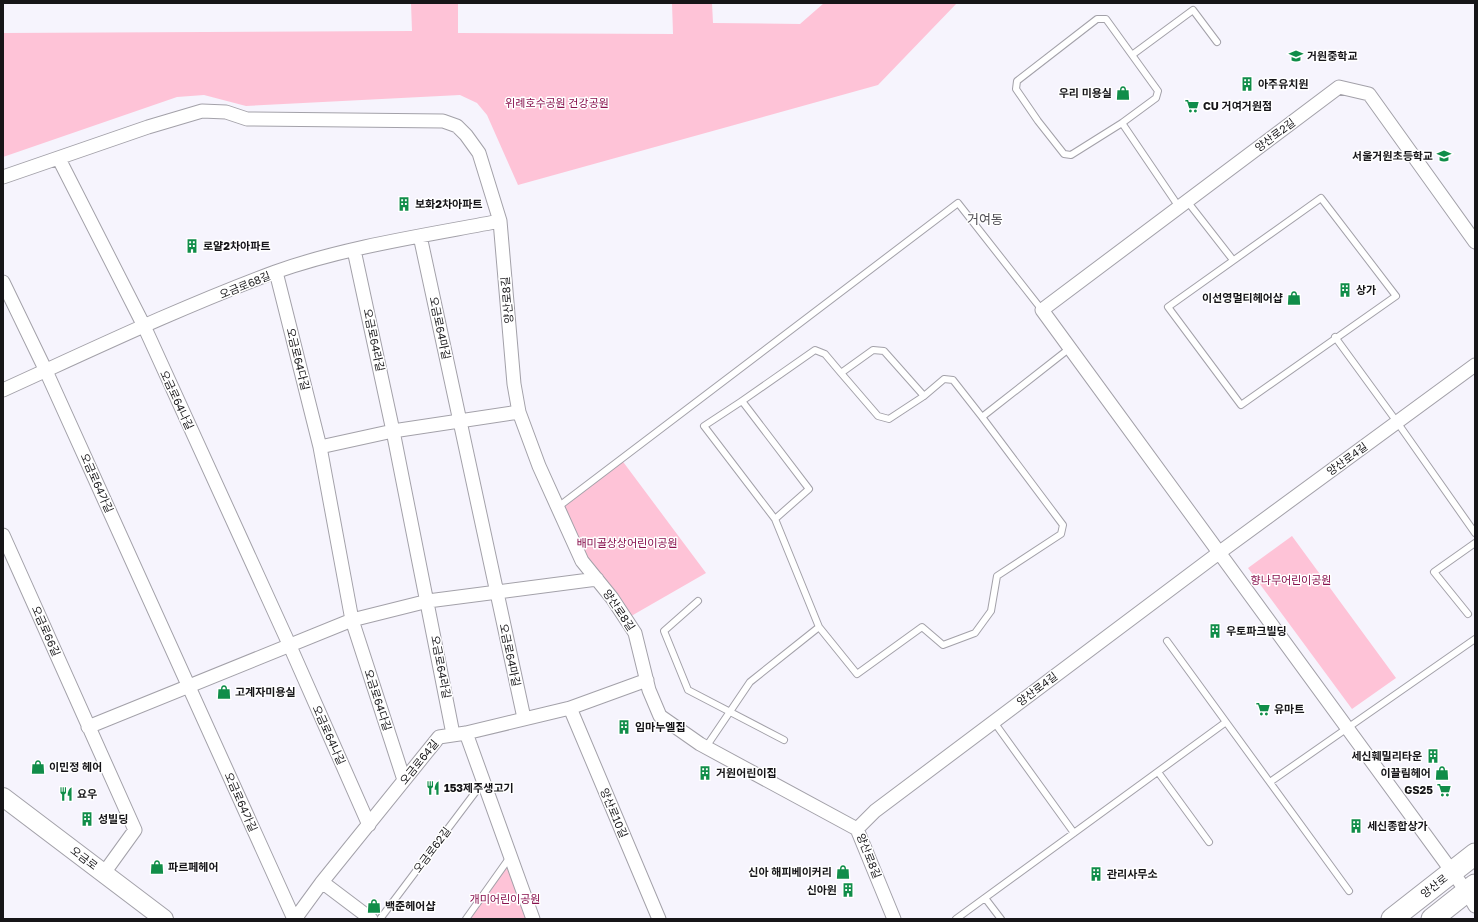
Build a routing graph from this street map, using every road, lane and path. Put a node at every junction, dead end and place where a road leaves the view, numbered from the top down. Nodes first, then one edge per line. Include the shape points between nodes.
1 (1217, 42) dead end
2 (1132, 55) junction
3 (1122, 123) junction
4 (59, 159) junction
5 (3, 177) edge
6 (1183, 204) junction
7 (500, 221) junction
8 (420, 236) junction
9 (1475, 242) edge
10 (354, 250) junction
11 (1233, 260) junction
12 (276, 272) junction
13 (3, 282) edge
14 (1042, 310) junction
15 (144, 326) junction
16 (1335, 337) junction
17 (1070, 348) junction
18 (1475, 366) edge
19 (46, 371) junction
20 (841, 373) junction
21 (3, 390) edge
22 (924, 396) junction
23 (742, 401) junction
24 (519, 412) junction
25 (982, 418) junction
26 (460, 421) junction
27 (1397, 422) junction
28 (393, 431) junction
29 (320, 447) junction
30 (558, 507) junction
31 (775, 519) junction
32 (1475, 533) edge
33 (3, 535) edge
34 (1475, 543) edge
35 (1220, 552) junction
36 (597, 579) junction
37 (497, 593) junction
38 (428, 601) junction
39 (698, 601) dead end
40 (1468, 614) dead end
41 (352, 620) junction
42 (819, 627) junction
43 (1475, 639) edge
44 (1167, 641) dead end
45 (289, 644) junction
46 (647, 680) junction
47 (188, 685) junction
48 (570, 708) junction
49 (729, 712) junction
50 (524, 718) junction
51 (994, 722) junction
52 (1226, 722) junction
53 (88, 726) junction
54 (1348, 729) junction
55 (460, 733) junction
56 (784, 740) dead end
57 (706, 747) junction
58 (1158, 772) junction
59 (404, 780) junction
60 (484, 781) junction
61 (1270, 782) junction
62 (3, 798) edge
63 (369, 825) junction
64 (857, 829) junction
65 (1074, 833) junction
66 (1209, 842) dead end
67 (1475, 854) edge
68 (511, 855) junction
69 (1452, 872) junction
70 (104, 873) junction
71 (322, 882) junction
72 (1349, 891) dead end
73 (1472, 894) edge
74 (985, 898) junction
75 (164, 919) edge
76 (294, 919) edge
77 (371, 919) edge
78 (380, 919) edge
79 (466, 919) edge
80 (533, 919) edge
81 (659, 919) edge
82 (894, 919) edge
83 (956, 919) edge
84 (1001, 919) edge
85 (1392, 919) edge
86 (1432, 919) edge

1 - 2 lane via 1193,10
2 - 3 lane via 1158,91 1156,98
2 - 3 lane via 1106,18 1097,19 1018,81 1016,89 1064,154 1071,155
3 - 6 lane
4 - 5 street, 양산로8길
4 - 7 street, 양산로8길 via 148,127 202,111 226,112 247,119 443,120 457,126 479,153
4 - 15 street, 오금로64나길
6 - 9 street, 양산로2길 via 1339,88 1369,94
6 - 11 lane
6 - 14 street, 양산로2길
7 - 8 street, 오금로68길
7 - 24 street, 양산로8길 via 514,384
8 - 10 street, 오금로68길
8 - 26 street, 오금로64마길
10 - 12 street, 오금로68길
10 - 28 street, 오금로64라길
11 - 16 lane via 1321,198 1396,296
11 - 16 lane via 1168,307 1241,405
12 - 15 street, 오금로68길
12 - 29 street, 오금로64다길
13 - 19 street, 오금로64가길
14 - 17 street
14 - 30 lane via 958,202
15 - 19 street, 오금로68길
15 - 45 street, 오금로64나길
16 - 27 lane
17 - 25 lane
17 - 35 street
18 - 27 street, 양산로4길
19 - 21 street, 오금로68길
19 - 47 street, 오금로64가길
20 - 22 lane via 878,416 889,419
20 - 22 lane via 873,350 884,351
20 - 23 lane via 825,354 815,350
22 - 25 lane via 944,379 953,380
23 - 31 lane via 809,489
23 - 31 lane via 704,426
24 - 26 street
24 - 30 street, 양산로8길 via 539,466
25 - 42 lane via 1063,525 1061,534 997,576 991,611 975,633 943,645 922,627 857,674
26 - 28 street
26 - 37 street, 오금로64마길
27 - 32 lane
27 - 35 street, 양산로4길
28 - 29 street
28 - 38 street, 오금로64라길
29 - 41 street, 오금로64다길
30 - 36 street, 양산로8길 via 582,561
31 - 42 lane
33 - 53 street, 오금로66길
34 - 40 lane via 1434,572
35 - 51 street, 양산로4길
35 - 54 street
36 - 37 street
36 - 46 street, 양산로8길 via 635,633
37 - 38 street
37 - 50 street, 오금로64마길
38 - 41 street
38 - 55 street, 오금로64라길
39 - 49 lane via 664,631 688,690
41 - 45 street
41 - 59 street, 오금로64다길
42 - 49 lane via 750,682
43 - 54 lane
44 - 52 lane
45 - 47 street
45 - 63 street, 오금로64나길
46 - 48 street, 오금로64길
46 - 57 street, 양산로8길 via 660,716
47 - 53 street
47 - 76 street, 오금로64가길
48 - 50 street, 오금로64길
48 - 81 street, 양산로10길
49 - 56 lane
49 - 57 lane
50 - 55 street, 오금로64길
51 - 64 street, 양산로4길 via 875,811
51 - 65 lane
52 - 58 lane
52 - 61 lane
53 - 70 street, 오금로66길 via 135,830
54 - 61 lane
54 - 69 street
55 - 59 street, 오금로64길 via 439,737
55 - 60 street
57 - 64 street, 양산로8길
58 - 65 lane
58 - 66 lane
59 - 63 street, 오금로64길
60 - 68 street
60 - 78 lane, 오금로62길
61 - 72 lane
62 - 70 main road, 오금로
63 - 71 street, 오금로64길
64 - 82 street, 양산로8길
65 - 74 lane
67 - 69 main road, 양산로
68 - 79 lane
68 - 80 street
69 - 73 street
69 - 85 main road, 양산로
70 - 75 main road, 오금로
71 - 76 street, 오금로64길
71 - 77 street
73 - 86 main road
74 - 83 lane
74 - 84 lane

